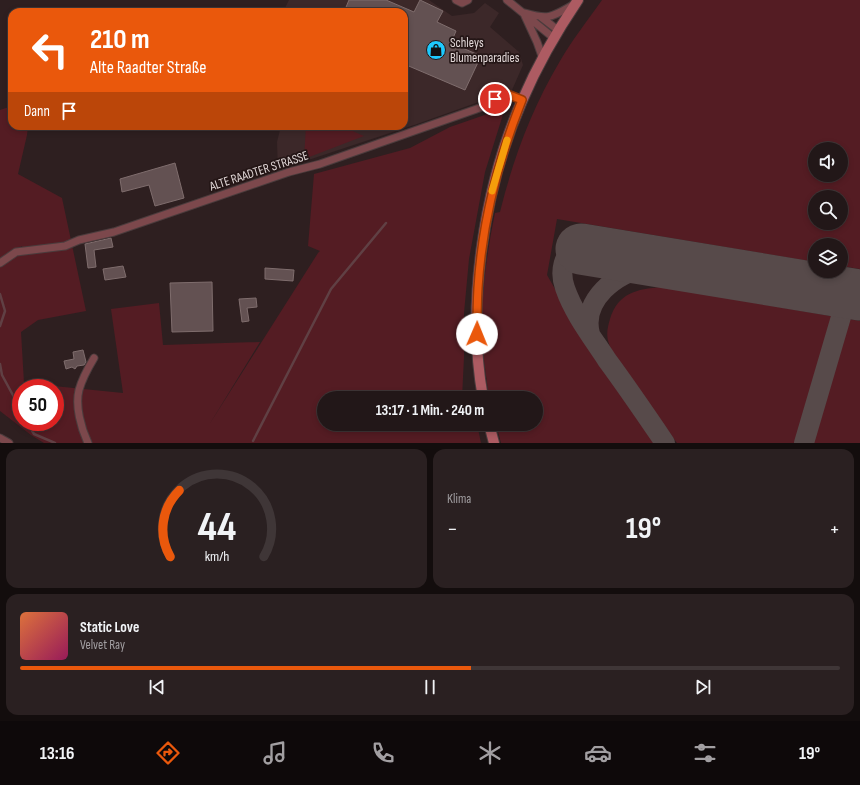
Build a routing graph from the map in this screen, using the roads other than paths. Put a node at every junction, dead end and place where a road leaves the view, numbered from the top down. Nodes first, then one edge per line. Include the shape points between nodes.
1 (456, 0) edge
2 (468, 0) edge
3 (507, 0) edge
4 (577, 2) edge
5 (523, 12) junction
6 (541, 17) junction
7 (557, 35) junction
8 (543, 59) junction
9 (522, 100) junction
10 (0, 263) edge
11 (94, 358) dead end
12 (482, 391) edge
13 (491, 431) edge
14 (0, 438) edge
15 (10, 443) edge
16 (88, 443) edge
17 (494, 443) edge

1 - 2 street via 462,3
3 - 5 street
4 - 6 street via 553,16
4 - 7 main road
5 - 6 street
5 - 7 street via 546,32
5 - 8 street
6 - 7 street
7 - 8 main road
8 - 9 main road
9 - 10 street, ALTE RAADTER STRASSE via 507,94 488,105 320,164 289,172 114,232 65,246 16,252
9 - 12 main road via 511,127 492,192 484,233 478,288 477,334
11 - 16 street via 79,390 78,406
13 - 17 main road
14 - 15 street

